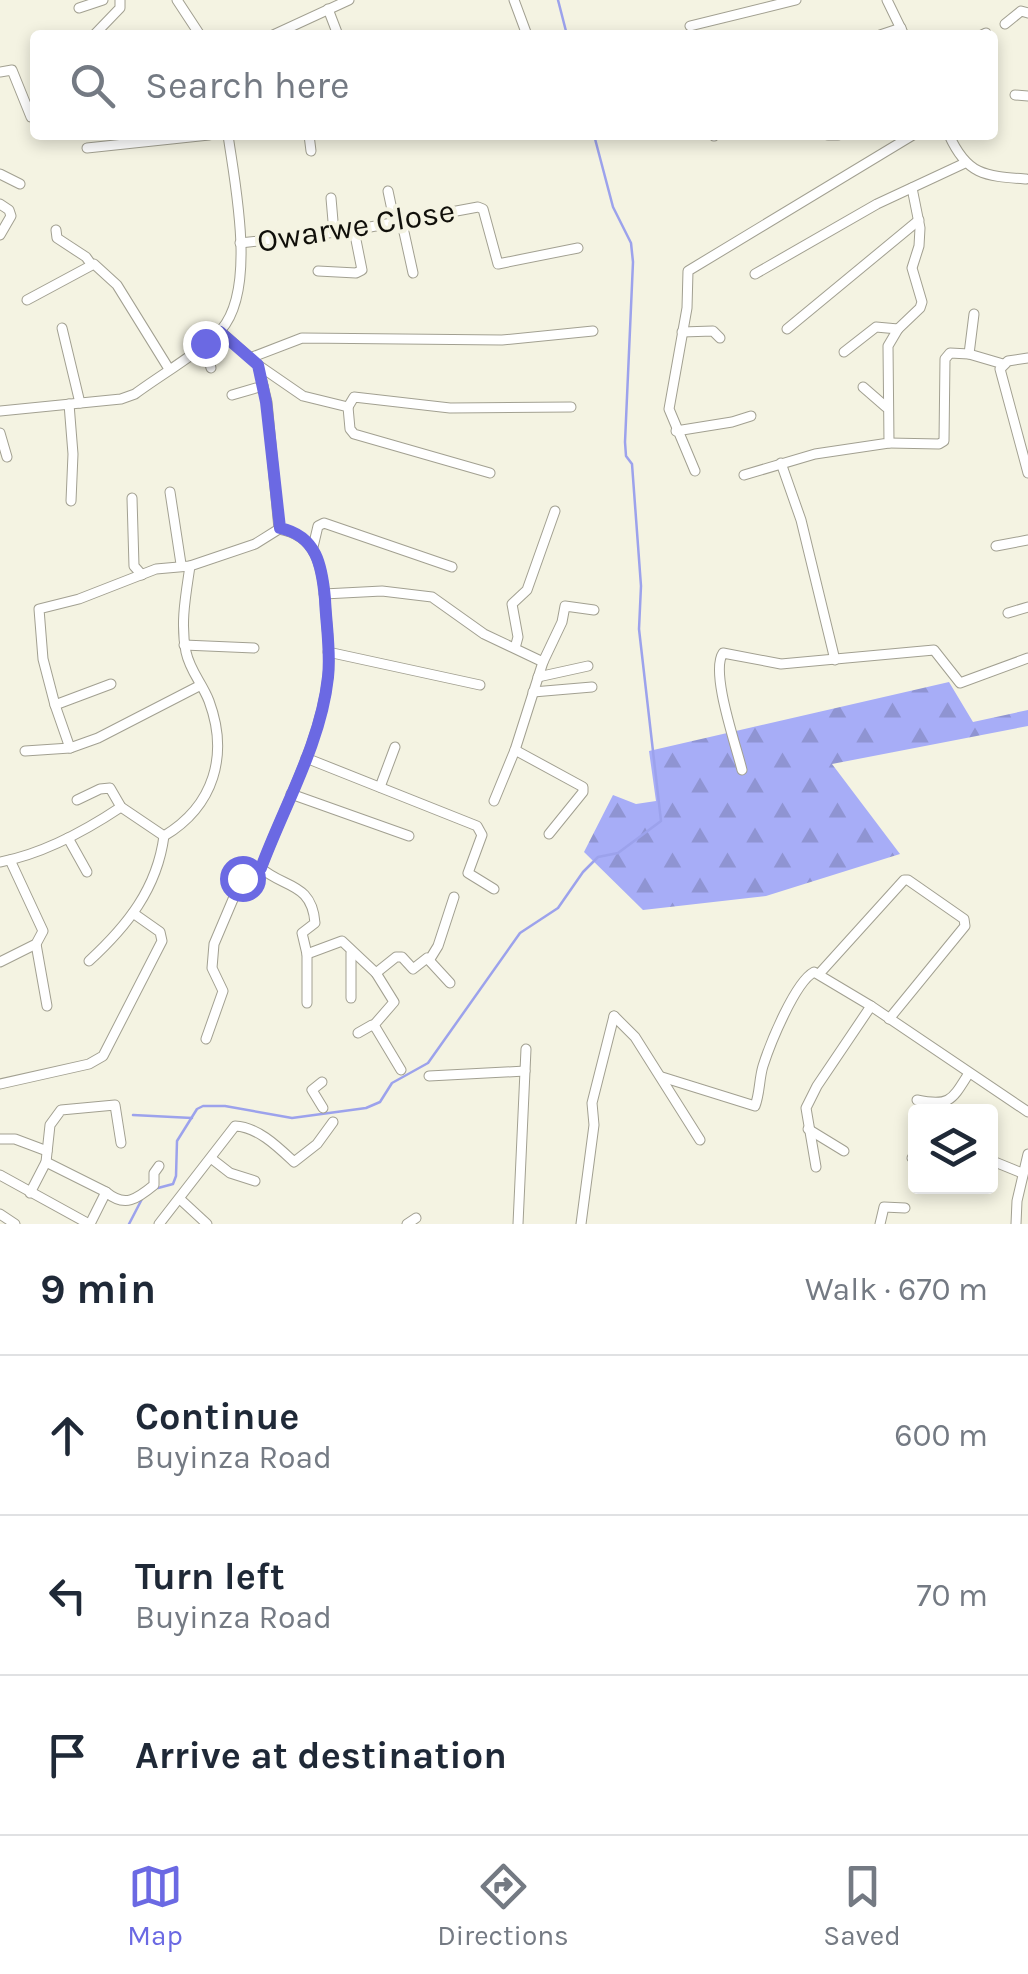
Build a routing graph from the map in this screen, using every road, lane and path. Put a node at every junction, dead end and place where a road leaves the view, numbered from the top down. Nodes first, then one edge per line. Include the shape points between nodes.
1 (103, 0) edge
2 (120, 0) edge
3 (177, 0) edge
4 (349, 0) edge
5 (514, 0) edge
6 (796, 0) edge
7 (888, 0) edge
8 (79, 8) dead end
9 (328, 9) junction
10 (1028, 13) edge
11 (1005, 24) dead end
12 (690, 26) dead end
13 (99, 30) edge
14 (197, 30) edge
15 (283, 30) edge
16 (336, 30) edge
17 (525, 30) edge
18 (901, 30) edge
19 (0, 72) edge
20 (1015, 95) dead end
21 (1028, 96) edge
22 (30, 115) edge
23 (163, 140) edge
24 (229, 140) edge
25 (310, 140) edge
26 (905, 140) edge
27 (952, 140) edge
28 (87, 148) dead end
29 (311, 151) dead end
30 (965, 163) junction
31 (0, 174) edge
32 (1027, 182) edge
33 (20, 184) dead end
34 (912, 188) junction
35 (388, 190) dead end
36 (330, 198) dead end
37 (0, 204) edge
38 (919, 220) junction
39 (399, 223) junction
40 (56, 230) dead end
41 (354, 230) junction
42 (334, 233) junction
43 (0, 235) edge
44 (240, 243) junction
45 (578, 248) dead end
46 (91, 264) junction
47 (318, 270) dead end
48 (413, 273) dead end
49 (754, 274) dead end
50 (28, 300) dead end
51 (974, 314) dead end
52 (62, 328) dead end
53 (898, 329) junction
54 (788, 330) dead end
55 (593, 331) dead end
56 (220, 332) junction
57 (682, 332) junction
58 (720, 338) dead end
59 (205, 343) junction
60 (844, 352) dead end
61 (969, 354) junction
62 (1028, 358) edge
63 (254, 362) junction
64 (1003, 364) junction
65 (211, 368) dead end
66 (170, 369) junction
67 (263, 386) junction
68 (863, 386) dead end
69 (232, 395) dead end
70 (74, 404) junction
71 (348, 407) junction
72 (886, 407) junction
73 (571, 408) dead end
74 (0, 411) edge
75 (752, 416) dead end
76 (676, 431) junction
77 (0, 433) edge
78 (889, 444) junction
79 (7, 457) dead end
80 (781, 463) junction
81 (695, 470) dead end
82 (490, 473) dead end
83 (1028, 473) edge
84 (744, 475) dead end
85 (170, 492) dead end
86 (132, 498) dead end
87 (71, 502) dead end
88 (555, 511) dead end
89 (280, 528) junction
90 (1028, 540) edge
91 (996, 546) dead end
92 (313, 548) junction
93 (186, 565) junction
94 (452, 566) dead end
95 (142, 574) junction
96 (324, 594) junction
97 (1028, 607) edge
98 (594, 610) dead end
99 (1008, 613) dead end
100 (184, 645) junction
101 (254, 648) dead end
102 (515, 648) junction
103 (328, 652) junction
104 (1028, 658) edge
105 (835, 660) junction
106 (588, 666) dead end
107 (543, 671) junction
108 (111, 684) dead end
109 (480, 685) dead end
110 (199, 686) junction
111 (592, 687) dead end
112 (533, 692) junction
113 (55, 705) junction
114 (395, 747) dead end
115 (70, 748) junction
116 (516, 750) junction
117 (25, 752) dead end
118 (306, 758) junction
119 (742, 770) dead end
120 (380, 786) junction
121 (292, 794) junction
122 (77, 800) dead end
123 (494, 802) dead end
124 (121, 806) junction
125 (549, 834) dead end
126 (164, 836) junction
127 (409, 836) dead end
128 (68, 838) junction
129 (5, 861) edge
130 (261, 868) junction
131 (87, 872) dead end
132 (494, 889) dead end
133 (454, 897) dead end
134 (134, 914) junction
135 (36, 944) junction
136 (351, 952) junction
137 (307, 954) junction
138 (430, 959) junction
139 (89, 961) dead end
140 (0, 962) edge
141 (376, 973) junction
142 (819, 974) junction
143 (450, 983) dead end
144 (351, 998) dead end
145 (307, 1003) dead end
146 (47, 1006) dead end
147 (870, 1006) junction
148 (889, 1019) junction
149 (375, 1027) junction
150 (358, 1033) dead end
151 (206, 1039) dead end
152 (526, 1050) dead end
153 (401, 1070) dead end
154 (525, 1071) junction
155 (968, 1073) junction
156 (429, 1076) dead end
157 (662, 1077) junction
158 (322, 1082) dead end
159 (0, 1084) edge
160 (916, 1100) dead end
161 (323, 1108) dead end
162 (1028, 1112) edge
163 (333, 1122) dead end
164 (808, 1129) junction
165 (0, 1138) edge
166 (700, 1140) dead end
167 (120, 1143) dead end
168 (844, 1150) dead end
169 (1028, 1154) edge
170 (47, 1156) junction
171 (212, 1159) junction
172 (998, 1164) edge
173 (158, 1166) dead end
174 (816, 1167) dead end
175 (1022, 1174) junction
176 (0, 1175) edge
177 (255, 1181) dead end
178 (106, 1192) junction
179 (30, 1194) junction
180 (180, 1200) junction
181 (905, 1208) dead end
182 (0, 1214) edge
183 (15, 1224) edge
184 (90, 1224) edge
185 (159, 1224) edge
186 (207, 1224) edge
187 (518, 1224) edge
188 (581, 1224) edge
189 (880, 1224) edge
190 (1017, 1224) edge

1 - 8 street
2 - 13 street
3 - 14 street
4 - 9 street
5 - 17 street
6 - 12 street
7 - 18 street
9 - 15 street
9 - 16 street
10 - 11 street
19 - 22 street via 12,70
20 - 21 street
23 - 28 street
24 - 44 street
25 - 29 street
26 - 57 street via 690,269
27 - 30 street
30 - 32 street
30 - 34 street
31 - 33 street
34 - 38 street
34 - 49 street
35 - 39 street
36 - 42 street
37 - 43 street via 10,216
38 - 53 street via 912,268 921,305
38 - 54 street
39 - 41 street, Owarwe Close
39 - 45 street, Owarwe Close via 482,209 499,265
39 - 48 street
40 - 46 street via 57,238
41 - 42 street, Owarwe Close
41 - 47 street via 362,270
42 - 44 street, Owarwe Close
44 - 56 street via 238,292
46 - 50 street
46 - 66 street via 117,285
51 - 61 street
52 - 70 street
53 - 60 street via 876,327
53 - 72 street via 888,346
55 - 63 street via 502,340 302,338
56 - 59 street
56 - 63 street
57 - 58 street via 713,331
57 - 76 street via 669,397
59 - 65 street
59 - 66 street
61 - 64 street
61 - 78 street via 945,360 944,441
62 - 64 street
63 - 67 street
63 - 71 street via 303,396
64 - 83 street via 1001,384
66 - 70 street via 135,394
67 - 69 street
67 - 89 street
68 - 72 street
70 - 74 street
70 - 87 street
71 - 73 street via 356,397 444,408
71 - 82 street via 354,434
72 - 78 street
75 - 76 street
76 - 81 street
77 - 79 street
78 - 80 street
80 - 84 street
80 - 105 street
85 - 93 street
86 - 95 street via 134,566
88 - 102 street via 527,590 512,604
89 - 92 street
89 - 93 street via 255,544
90 - 91 street
92 - 94 street via 324,523
92 - 96 street
93 - 95 street
93 - 100 street
95 - 113 street via 39,609
96 - 102 street via 382,591 432,598
96 - 103 street
97 - 99 street
98 - 107 street via 565,606
100 - 101 street
100 - 110 street
102 - 107 street
103 - 109 street
103 - 118 street via 327,682
104 - 105 street via 964,683 934,650
105 - 119 street via 780,664 720,654 722,692
106 - 107 street
107 - 112 street
108 - 113 street
110 - 115 street
110 - 126 street via 211,708 218,762 205,796
111 - 112 street
112 - 116 street
113 - 115 street
114 - 120 street
115 - 117 street
116 - 123 street
116 - 125 street via 583,787
118 - 120 street
118 - 121 street
120 - 132 street via 481,829 486,837 468,874
121 - 127 street
121 - 130 street
122 - 124 street via 108,788
124 - 126 street
124 - 128 street
126 - 134 street via 155,876
128 - 129 street
128 - 131 street
129 - 135 street via 43,928
130 - 137 street via 299,888 316,919 302,933
130 - 151 street via 242,878 220,926 212,961 223,991
133 - 138 street
134 - 139 street
134 - 159 street via 160,932 162,941 103,1056
135 - 140 street
135 - 146 street
136 - 137 street via 340,941
136 - 141 street
136 - 144 street
137 - 145 street
138 - 141 street via 414,969 396,956
138 - 143 street
141 - 149 street via 394,1002
142 - 147 street
142 - 148 street via 908,880 966,926
142 - 157 street via 806,978 780,1026 755,1106
147 - 148 street
147 - 164 street via 809,1100
148 - 155 street
149 - 150 street
149 - 153 street
152 - 154 street
154 - 156 street
154 - 187 street
155 - 160 street via 949,1100
155 - 162 street
157 - 166 street
157 - 188 street via 614,1016 592,1102
158 - 161 street via 312,1090
163 - 171 street via 294,1162 272,1141 240,1126
164 - 168 street
164 - 174 street
165 - 170 street
167 - 170 street via 118,1109 111,1103 61,1110 50,1125
169 - 175 street
170 - 178 street
170 - 179 street
171 - 177 street
171 - 180 street
172 - 175 street
173 - 178 street via 154,1184 132,1202
175 - 190 street
176 - 179 street
178 - 184 street
179 - 184 street
180 - 185 street
180 - 186 street
181 - 189 street via 884,1207
182 - 183 street

